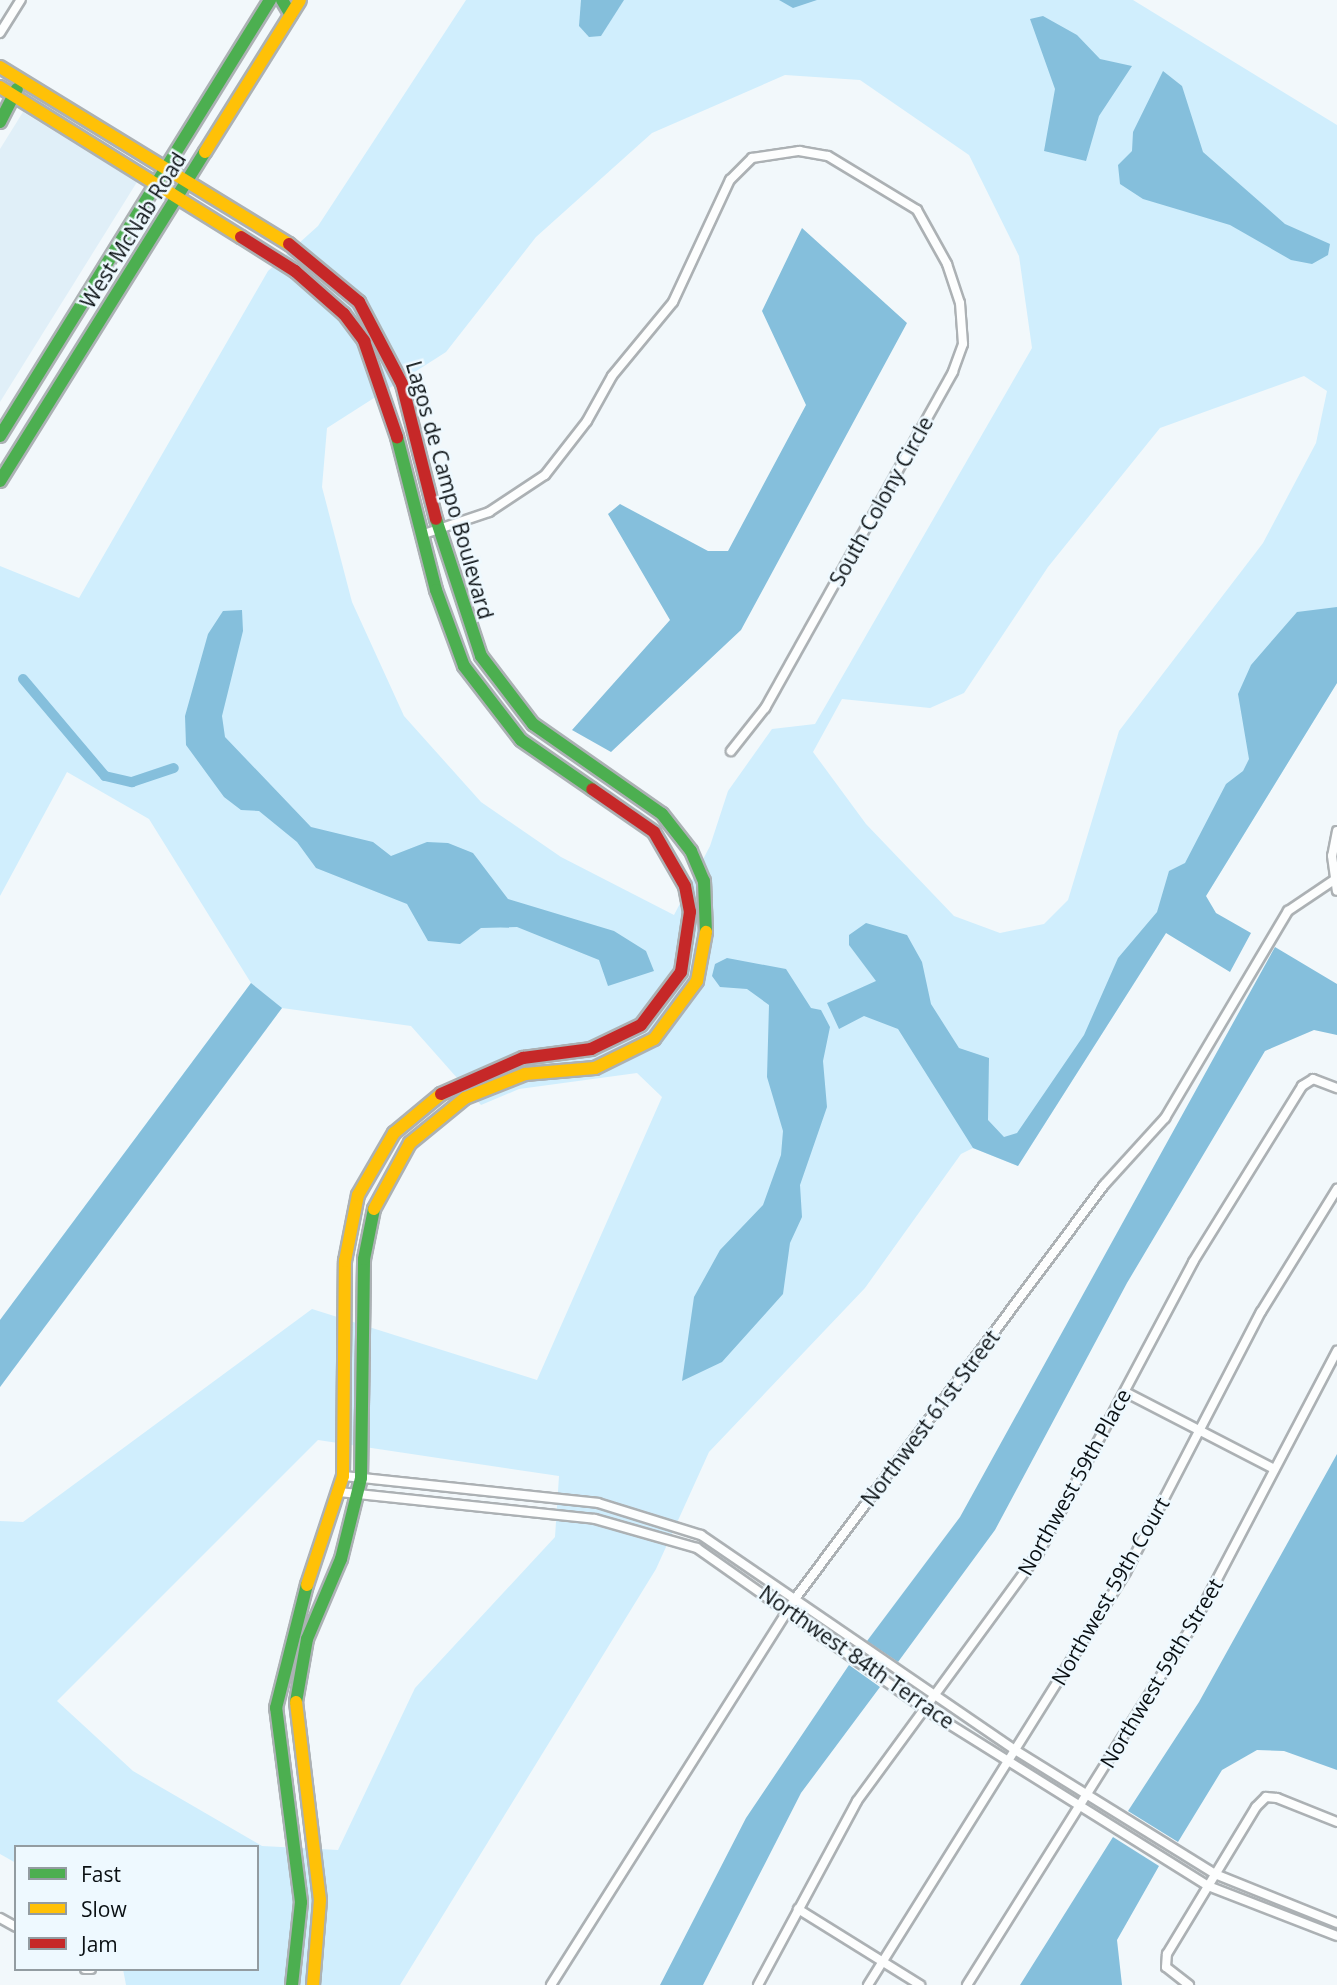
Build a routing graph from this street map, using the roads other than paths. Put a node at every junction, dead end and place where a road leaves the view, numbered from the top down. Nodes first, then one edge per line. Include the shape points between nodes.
1 (21, 0) edge
2 (270, 0) edge
3 (282, 0) edge
4 (300, 0) edge
5 (291, 15) junction
6 (0, 33) edge
7 (0, 66) edge
8 (19, 78) junction
9 (0, 88) edge
10 (16, 96) junction
11 (0, 122) edge
12 (165, 168) junction
13 (187, 180) junction
14 (156, 184) junction
15 (177, 196) junction
16 (0, 436) edge
17 (419, 449) junction
18 (402, 454) junction
19 (0, 481) edge
20 (439, 528) junction
21 (421, 534) junction
22 (731, 751) dead end
23 (662, 814) junction
24 (1337, 831) edge
25 (660, 841) junction
26 (1335, 879) edge
27 (1337, 891) edge
28 (1337, 1088) edge
29 (1337, 1189) edge
30 (1337, 1351) edge
31 (1125, 1392) junction
32 (1199, 1430) junction
33 (1274, 1469) junction
34 (343, 1476) junction
35 (361, 1478) junction
36 (339, 1492) junction
37 (358, 1494) junction
38 (797, 1596) junction
39 (789, 1608) junction
40 (934, 1697) junction
41 (925, 1709) junction
42 (1015, 1750) junction
43 (1008, 1760) junction
44 (1088, 1796) junction
45 (1080, 1808) junction
46 (1337, 1822) edge
47 (1215, 1874) junction
48 (1208, 1886) junction
49 (798, 1909) junction
50 (1337, 1923) edge
51 (1337, 1936) edge
52 (883, 1962) junction
53 (292, 1985) edge
54 (313, 1985) edge
55 (551, 1985) edge
56 (758, 1985) edge
57 (868, 1985) edge
58 (920, 1985) edge
59 (967, 1985) edge
60 (1189, 1985) edge

1 - 6 street
2 - 12 street, West McNab Road
3 - 5 street
4 - 5 street, West McNab Road
5 - 13 street, West McNab Road
7 - 8 street, Lagos de Campo Boulevard
8 - 9 street
8 - 10 street
8 - 12 street, Lagos de Campo Boulevard
9 - 10 street, Lagos de Campo Boulevard
10 - 11 street
10 - 14 street, Lagos de Campo Boulevard
12 - 13 street, Lagos de Campo Boulevard
12 - 14 street, West McNab Road
13 - 15 street, West McNab Road
13 - 17 street, Lagos de Campo Boulevard via 306,254 359,302 392,356
14 - 15 street, Lagos de Campo Boulevard
14 - 16 street, West McNab Road
15 - 18 street, Lagos de Campo Boulevard via 295,271 344,313 377,368
15 - 19 street, West McNab Road
17 - 18 street
17 - 20 street, Lagos de Campo Boulevard
18 - 21 street, Lagos de Campo Boulevard
20 - 21 street
20 - 22 street, South Colony Circle via 519,496 568,448 612,376 673,302 730,180 752,158 799,151 828,156 917,210 935,235 963,324 953,372 765,708
20 - 23 street, Lagos de Campo Boulevard via 465,623 501,689 533,724
21 - 25 street, Lagos de Campo Boulevard via 447,627 486,700 521,740 632,814
23 - 25 street
23 - 35 street, Lagos de Campo Boulevard via 691,850 709,916 697,981 680,1012 623,1058 595,1068 524,1074 466,1098 410,1143 376,1202 364,1259
24 - 26 street
25 - 34 street, Lagos de Campo Boulevard via 685,886 690,912 681,972 664,1002 614,1042 500,1064 454,1083 402,1126 375,1162 348,1229
26 - 27 street
26 - 38 street, Northwest 61st Street via 1288,911 1165,1118 1104,1185
28 - 31 street, Northwest 59th Place via 1313,1079 1302,1086 1192,1262
29 - 32 street, Northwest 59th Court via 1261,1311
30 - 33 street, Northwest 59th Street
31 - 32 street
31 - 40 street, Northwest 59th Place via 1038,1554
32 - 33 street
32 - 42 street, Northwest 59th Court via 1126,1572
33 - 44 street, Northwest 59th Street via 1192,1627
34 - 35 street, Northwest 84th Terrace
34 - 36 street, Lagos de Campo Boulevard
35 - 37 street, Lagos de Campo Boulevard
35 - 38 street, Northwest 84th Terrace via 598,1503 661,1519 743,1558
36 - 37 street, Northwest 84th Terrace
36 - 53 street, Lagos de Campo Boulevard via 290,1634 276,1707 301,1902
37 - 39 street, Northwest 84th Terrace via 595,1519 656,1533 696,1548
37 - 54 street, Lagos de Campo Boulevard via 341,1559 307,1639 296,1696 294,1739 320,1900
38 - 39 street, Northwest 61st Street
38 - 40 street, Northwest 84th Terrace
39 - 41 street, Northwest 84th Terrace
39 - 55 street, Northwest 61st Street
40 - 41 street, Northwest 59th Place
40 - 42 street, Northwest 84th Terrace
41 - 43 street, Northwest 84th Terrace
41 - 49 street, Northwest 59th Place via 857,1801
42 - 43 street, Northwest 59th Court
42 - 44 street, Northwest 84th Terrace
43 - 45 street, Northwest 84th Terrace
43 - 52 street, Northwest 59th Court
44 - 45 street, Northwest 59th Street
44 - 47 street, Northwest 84th Terrace
45 - 48 street, Northwest 84th Terrace
45 - 59 street, Northwest 59th Street
46 - 47 street via 1266,1797
47 - 48 street
47 - 50 street, Northwest 84th Terrace
48 - 51 street, Northwest 84th Terrace
48 - 60 street via 1167,1954 1166,1967
49 - 52 street
49 - 56 street, Northwest 59th Place
52 - 57 street, Northwest 59th Court
52 - 58 street

